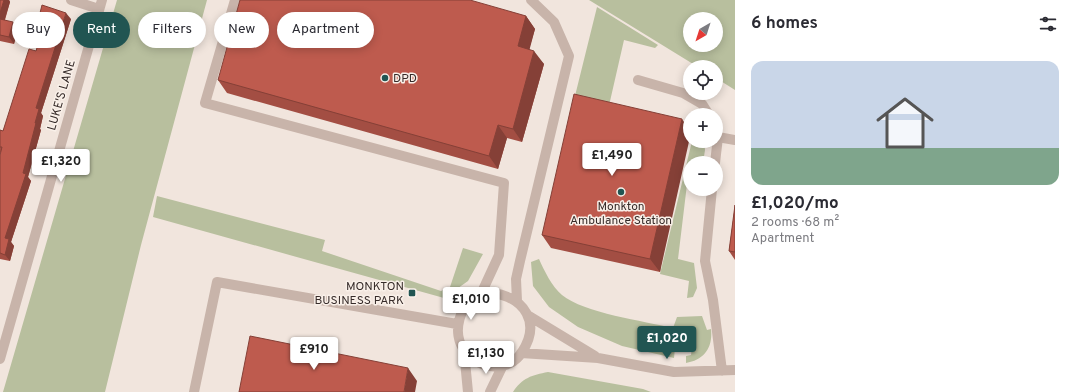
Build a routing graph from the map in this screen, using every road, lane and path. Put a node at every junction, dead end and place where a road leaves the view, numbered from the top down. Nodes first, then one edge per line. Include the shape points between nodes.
1 (72, 0) edge
2 (235, 0) edge
3 (531, 0) edge
4 (100, 5) edge
5 (638, 80) dead end
6 (705, 108) edge
7 (723, 137) edge
8 (735, 140) edge
9 (711, 196) edge
10 (481, 294) junction
11 (517, 301) junction
12 (529, 316) junction
13 (457, 324) junction
14 (2, 343) edge
15 (464, 351) junction
16 (521, 353) junction
17 (598, 358) junction
18 (0, 359) edge
19 (502, 367) junction
20 (735, 370) edge
21 (722, 372) junction
22 (194, 392) edge
23 (468, 392) edge
24 (490, 392) edge

1 - 4 street
2 - 10 street via 206,103 504,183 499,255
3 - 11 street via 554,22 569,56 516,279
4 - 14 street, LUKE'S LANE
5 - 6 street via 683,93
7 - 8 street
9 - 21 street via 705,261 713,300
10 - 11 street via 505,295
10 - 13 street via 472,299
11 - 12 street
12 - 16 street via 530,330
12 - 17 street
13 - 15 street via 458,336
13 - 22 street via 217,282
14 - 18 street, LUKE'S LANE
15 - 19 street via 475,360 489,366
15 - 23 street
16 - 17 street
16 - 19 street via 514,362
17 - 21 street via 674,372
19 - 24 street
20 - 21 street

